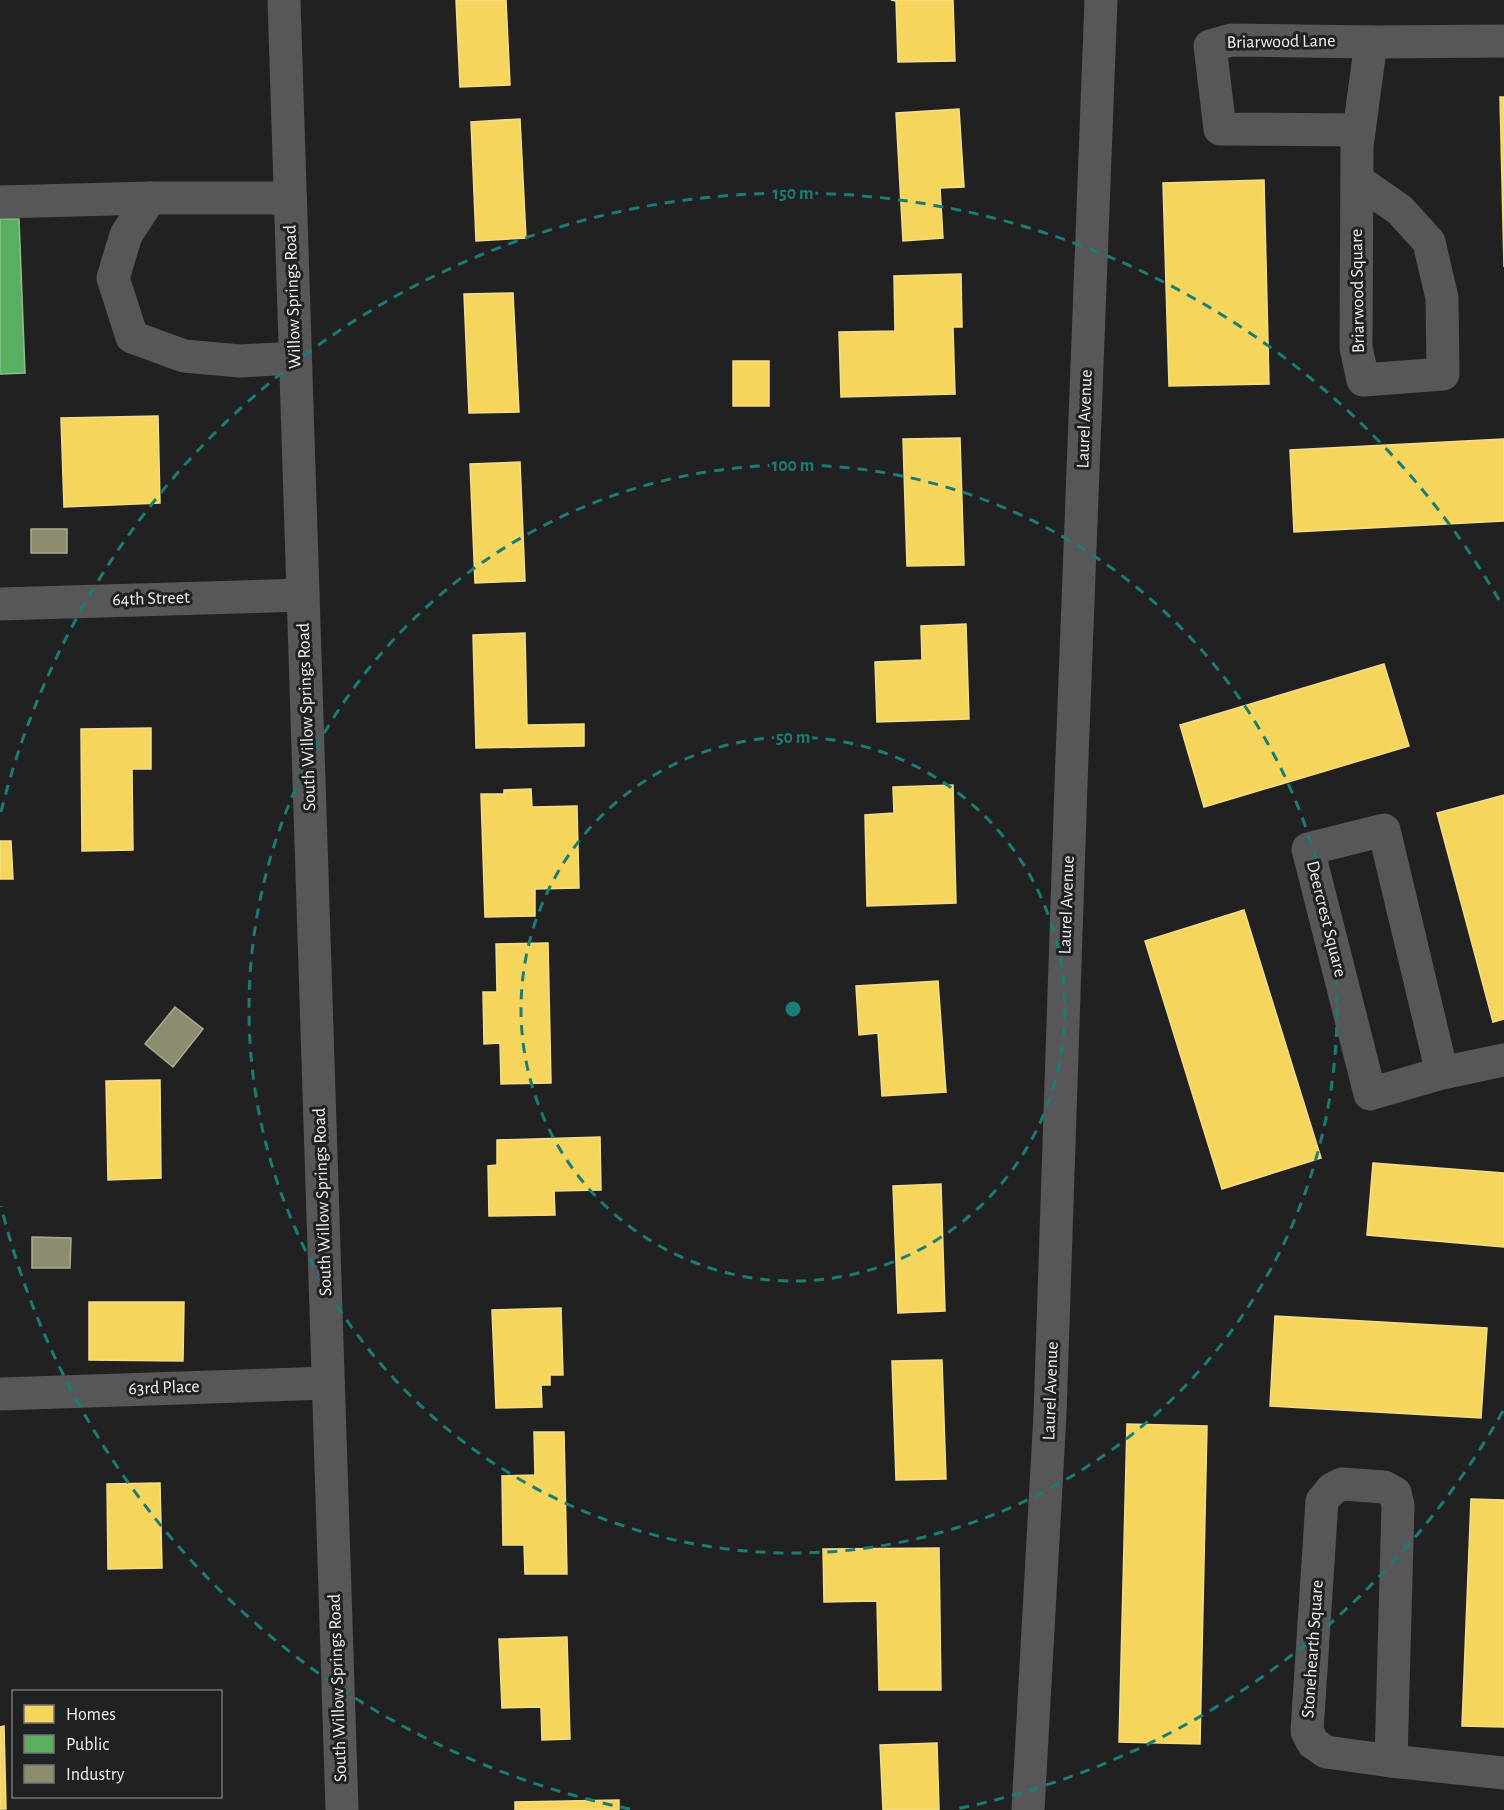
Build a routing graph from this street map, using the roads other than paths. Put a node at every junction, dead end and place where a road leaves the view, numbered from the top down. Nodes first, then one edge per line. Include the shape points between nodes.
1 (284, 0) edge
2 (1101, 0) edge
3 (1504, 41) edge
4 (1371, 42) junction
5 (1359, 130) junction
6 (1357, 180) junction
7 (150, 198) junction
8 (290, 198) junction
9 (0, 202) edge
10 (295, 358) junction
11 (303, 595) junction
12 (0, 604) edge
13 (1504, 1060) edge
14 (1442, 1073) junction
15 (328, 1383) junction
16 (0, 1394) edge
17 (1391, 1761) junction
18 (1504, 1773) edge
19 (342, 1810) edge
20 (1028, 1810) edge

1 - 8 street, Willow Springs Road
2 - 20 street, Laurel Avenue via 1050,1414
3 - 4 street, Briarwood Lane
4 - 5 street, Briarwood Square
4 - 5 street, Briarwood Lane via 1231,40 1210,46 1220,129
5 - 6 street, Briarwood Square
6 - 6 street, Briarwood Square via 1356,347 1363,380 1443,374 1442,298 1429,242 1400,210
7 - 8 street
7 - 9 street
7 - 10 street via 126,235 112,278 132,337 184,356 240,361
8 - 10 street, Willow Springs Road
10 - 11 street, Willow Springs Road
11 - 12 street, 64th Street
11 - 15 street, South Willow Springs Road
13 - 14 street
14 - 14 street, Deercrest Square via 1384,830 1308,849 1370,1094
15 - 16 street, 63rd Place
15 - 19 street, South Willow Springs Road
17 - 17 street, Stonehearth Square via 1398,1505 1395,1493 1384,1487 1342,1484 1323,1501 1307,1731 1313,1743 1326,1752
17 - 18 street, Stonehearth Square

